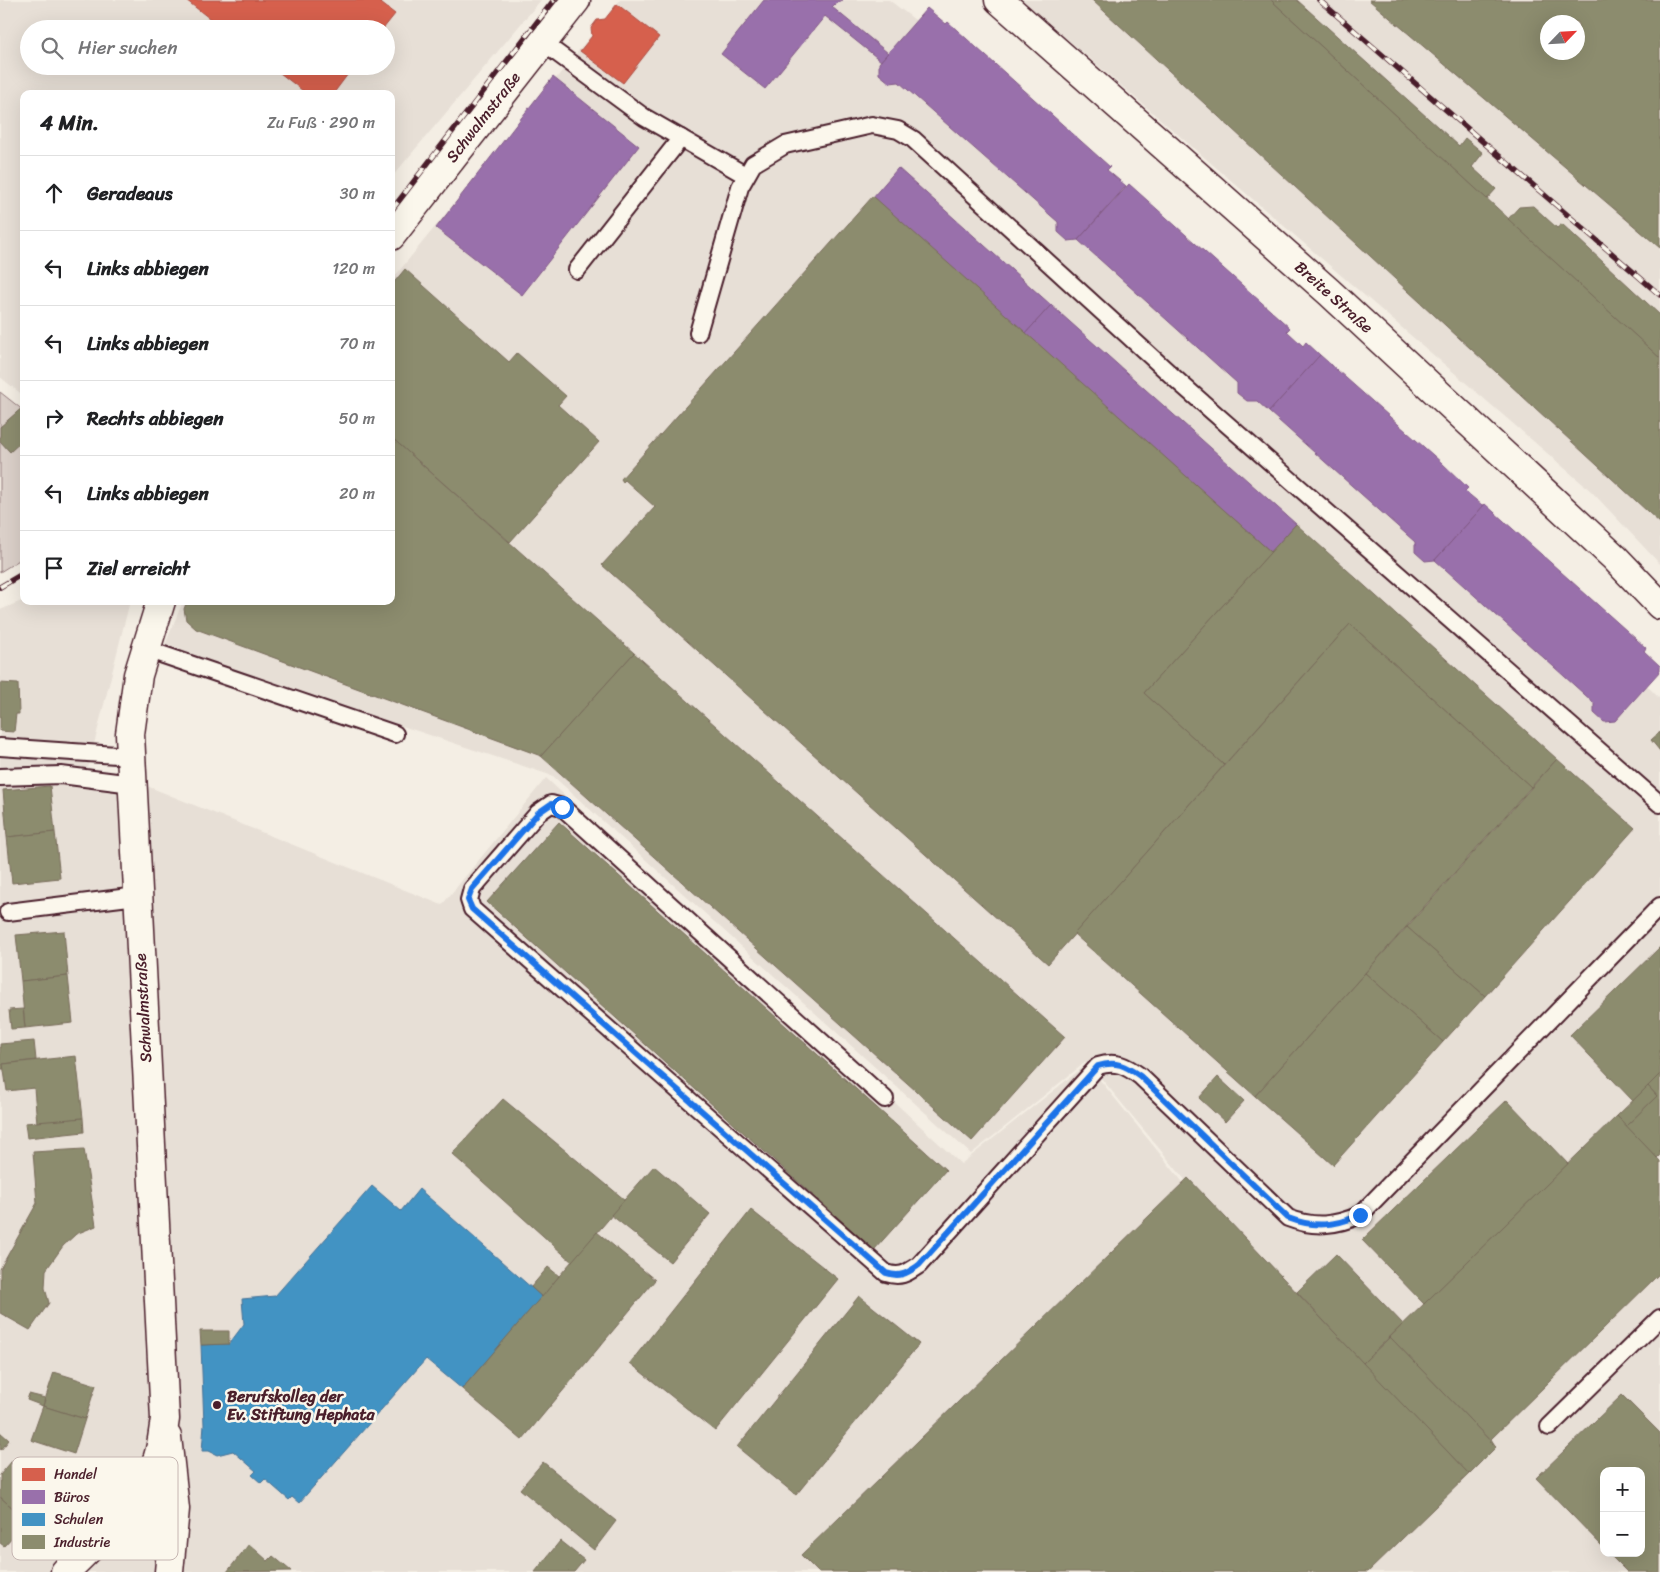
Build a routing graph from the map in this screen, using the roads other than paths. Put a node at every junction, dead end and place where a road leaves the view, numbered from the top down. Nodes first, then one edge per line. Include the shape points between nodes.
1 (576, 0) edge
2 (999, 0) edge
3 (542, 42) junction
4 (681, 138) junction
5 (745, 175) junction
6 (395, 231) edge
7 (577, 270) dead end
8 (698, 333) dead end
9 (1660, 604) edge
10 (160, 605) edge
11 (146, 650) junction
12 (395, 734) dead end
13 (0, 747) edge
14 (131, 756) junction
15 (0, 777) edge
16 (132, 784) junction
17 (1660, 804) edge
18 (137, 896) junction
19 (1660, 906) edge
20 (8, 912) dead end
21 (884, 1099) dead end
22 (1660, 1318) edge
23 (165, 1419) junction
24 (1549, 1427) dead end
25 (158, 1457) edge
26 (169, 1457) edge
27 (77, 1560) edge
28 (65, 1572) edge

1 - 3 street, Schwalmstraße
2 - 9 street, Breite Straße via 1329,292 1615,558
3 - 4 lane via 644,117
3 - 6 street, Schwalmstraße
4 - 5 lane
4 - 7 lane
5 - 8 lane
5 - 17 lane via 753,164 785,145 872,125 898,130 914,139 1180,384
10 - 11 street, Schwalmstraße
11 - 12 lane
11 - 14 street, Schwalmstraße via 138,675 130,734
13 - 14 lane
14 - 16 street, Schwalmstraße
15 - 16 lane via 61,776
16 - 18 street, Schwalmstraße
18 - 20 lane
18 - 23 street, Schwalmstraße
19 - 21 lane via 1360,1215 1344,1223 1306,1225 1288,1218 1140,1076 1125,1065 1109,1062 1098,1066 919,1265 905,1275 894,1276 886,1273 472,909 468,900 472,889 538,813 551,804 562,807
22 - 24 lane
23 - 25 street, Schwalmstraße
23 - 26 street, Schwalmstraße
27 - 28 street, Schwalmstraße

